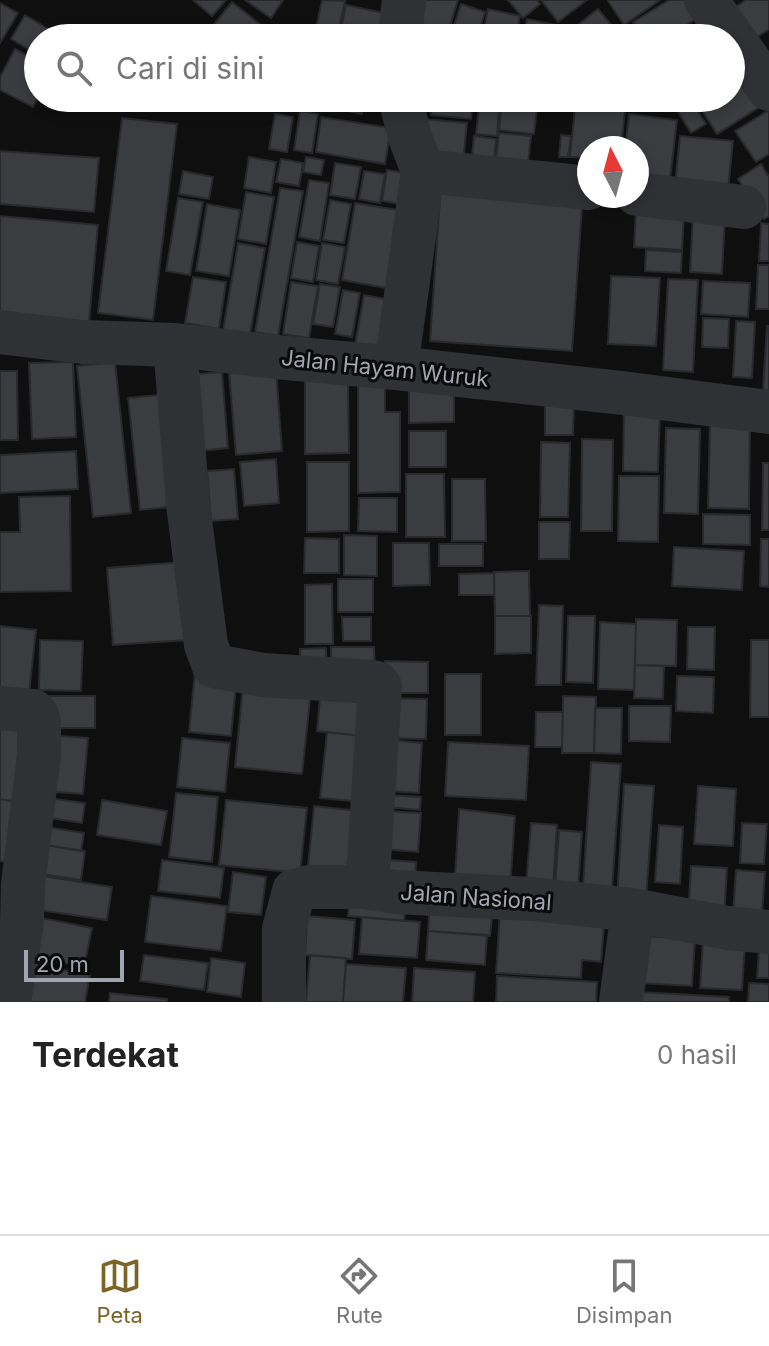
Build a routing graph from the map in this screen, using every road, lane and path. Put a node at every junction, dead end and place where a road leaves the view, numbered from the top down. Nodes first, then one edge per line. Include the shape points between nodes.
1 (404, 0) edge
2 (706, 0) edge
3 (401, 24) edge
4 (723, 24) edge
5 (745, 55) edge
6 (769, 89) edge
7 (404, 112) edge
8 (423, 171) junction
9 (577, 187) edge
10 (649, 195) edge
11 (744, 207) dead end
12 (0, 332) edge
13 (175, 345) junction
14 (396, 368) junction
15 (769, 412) edge
16 (0, 708) edge
17 (364, 887) junction
18 (633, 910) junction
19 (769, 932) edge
20 (8, 945) edge
21 (9, 1002) edge
22 (284, 1002) edge
23 (621, 1002) edge

1 - 3 street
2 - 4 street
5 - 6 street
7 - 8 street
8 - 9 street
8 - 14 street
10 - 11 street
12 - 13 street, Jalan Hayam Wuruk
13 - 14 street, Jalan Hayam Wuruk
13 - 17 street via 188,504 206,645 214,666 380,687
14 - 15 street, Jalan Hayam Wuruk
16 - 20 street via 33,711 39,723 22,922
17 - 18 street, Jalan Nasional
17 - 22 street, Jalan Nasional via 294,891 284,929
18 - 19 street, Jalan Nasional
18 - 23 street
20 - 21 street

